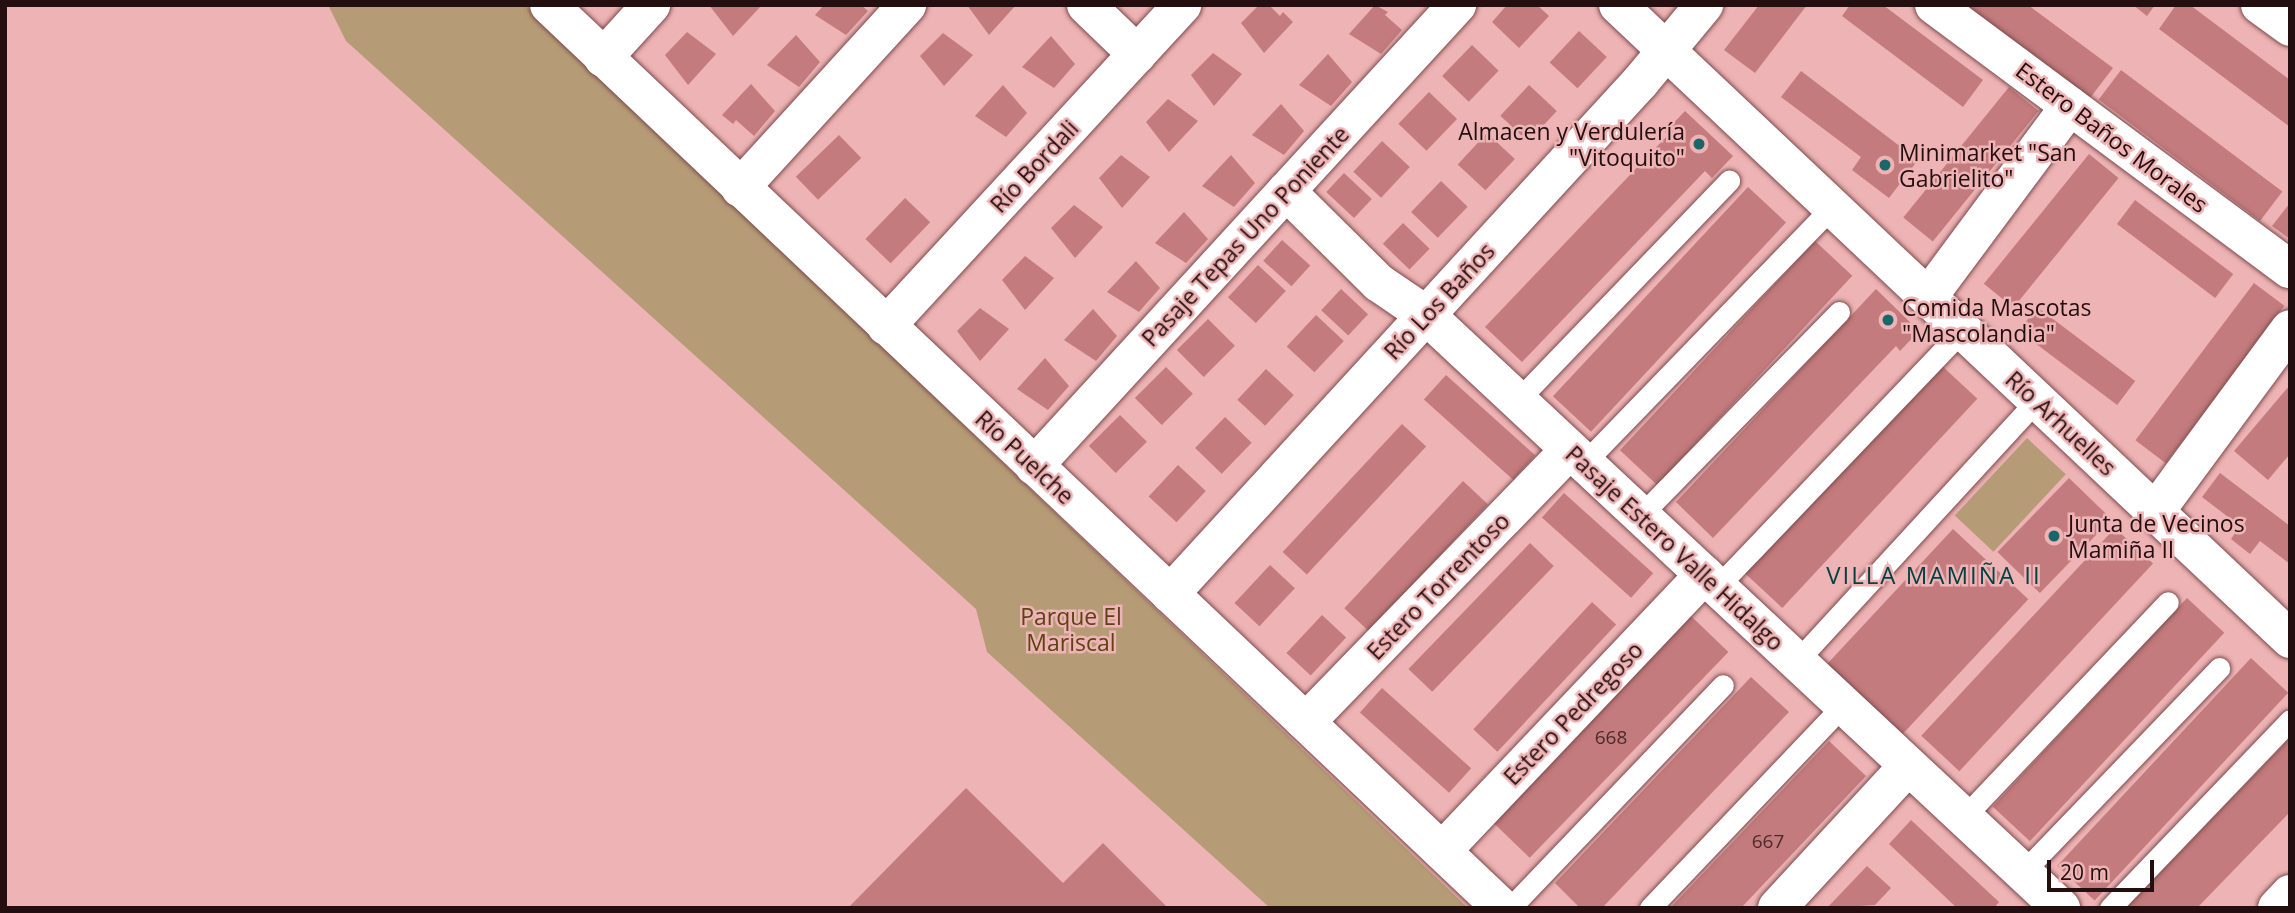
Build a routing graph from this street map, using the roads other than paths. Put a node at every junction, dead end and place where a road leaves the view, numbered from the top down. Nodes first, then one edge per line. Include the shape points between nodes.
1 (549, 5) edge
2 (651, 5) edge
3 (907, 5) edge
4 (1086, 5) edge
5 (1182, 5) edge
6 (1457, 5) edge
7 (1618, 5) edge
8 (1704, 5) edge
9 (1934, 5) edge
10 (2260, 5) edge
11 (2290, 27) edge
12 (1667, 51) junction
13 (1137, 54) junction
14 (603, 58) junction
15 (2070, 106) junction
16 (1729, 181) dead end
17 (740, 188) junction
18 (1286, 191) junction
19 (1832, 207) junction
20 (2290, 269) edge
21 (1928, 297) junction
22 (1839, 312) dead end
23 (1426, 315) junction
24 (886, 326) junction
25 (2290, 329) edge
26 (1963, 330) junction
27 (2037, 400) junction
28 (1517, 401) junction
29 (1577, 456) junction
30 (1034, 466) junction
31 (2155, 512) junction
32 (1640, 516) junction
33 (1711, 581) junction
34 (1170, 594) junction
35 (2168, 602) dead end
36 (2288, 633) edge
37 (1797, 661) junction
38 (2219, 668) dead end
39 (1723, 685) dead end
40 (1843, 705) junction
41 (2290, 720) edge
42 (1306, 722) junction
43 (1909, 766) junction
44 (1964, 817) junction
45 (1442, 850) junction
46 (2035, 894) edge
47 (2290, 894) edge
48 (1502, 908) edge
49 (1510, 908) edge
50 (1650, 908) edge
51 (1777, 908) edge
52 (2110, 908) edge
53 (2277, 908) edge

1 - 14 street, Río Puelche
2 - 14 street
3 - 17 street
4 - 13 street
5 - 13 street, Río Bordali
6 - 18 street, Pasaje Tepas Uno Poniente
7 - 12 street, Río Arhuelles
8 - 12 street, Río Los Baños
9 - 15 street, Estero Baños Morales
10 - 11 street
12 - 19 street, Río Arhuelles
12 - 23 street, Río Los Baños
13 - 24 street, Río Bordali
14 - 17 street, Río Puelche
15 - 20 street, Estero Baños Morales
15 - 21 street
16 - 28 lane
17 - 24 street, Río Puelche
18 - 23 street, Pasaje Estero Valle Hidalgo via 1379,282
18 - 30 street, Pasaje Tepas Uno Poniente
19 - 21 street, Río Arhuelles
19 - 29 lane
21 - 26 street, Río Arhuelles
22 - 32 lane
23 - 28 street, Pasaje Estero Valle Hidalgo
23 - 34 street, Río Los Baños
24 - 30 street, Río Puelche
25 - 31 street
26 - 27 street, Río Arhuelles
26 - 33 lane
27 - 31 street, Río Arhuelles
27 - 37 lane
28 - 29 street, Pasaje Estero Valle Hidalgo
29 - 32 street, Pasaje Estero Valle Hidalgo
29 - 42 street, Estero Torrentoso
30 - 34 street, Río Puelche
31 - 36 street, Río Arhuelles
32 - 33 street, Pasaje Estero Valle Hidalgo
33 - 37 street, Pasaje Estero Valle Hidalgo
33 - 45 street, Estero Pedregoso
34 - 42 street, Río Puelche
35 - 44 lane
37 - 40 street, Pasaje Estero Valle Hidalgo
38 - 46 lane
39 - 49 lane
40 - 43 street, Pasaje Estero Valle Hidalgo
40 - 50 lane
41 - 52 lane
42 - 45 street, Río Puelche
43 - 44 street, Pasaje Estero Valle Hidalgo
43 - 51 street
44 - 46 street, Pasaje Estero Valle Hidalgo
45 - 48 street, Río Puelche
47 - 53 street

